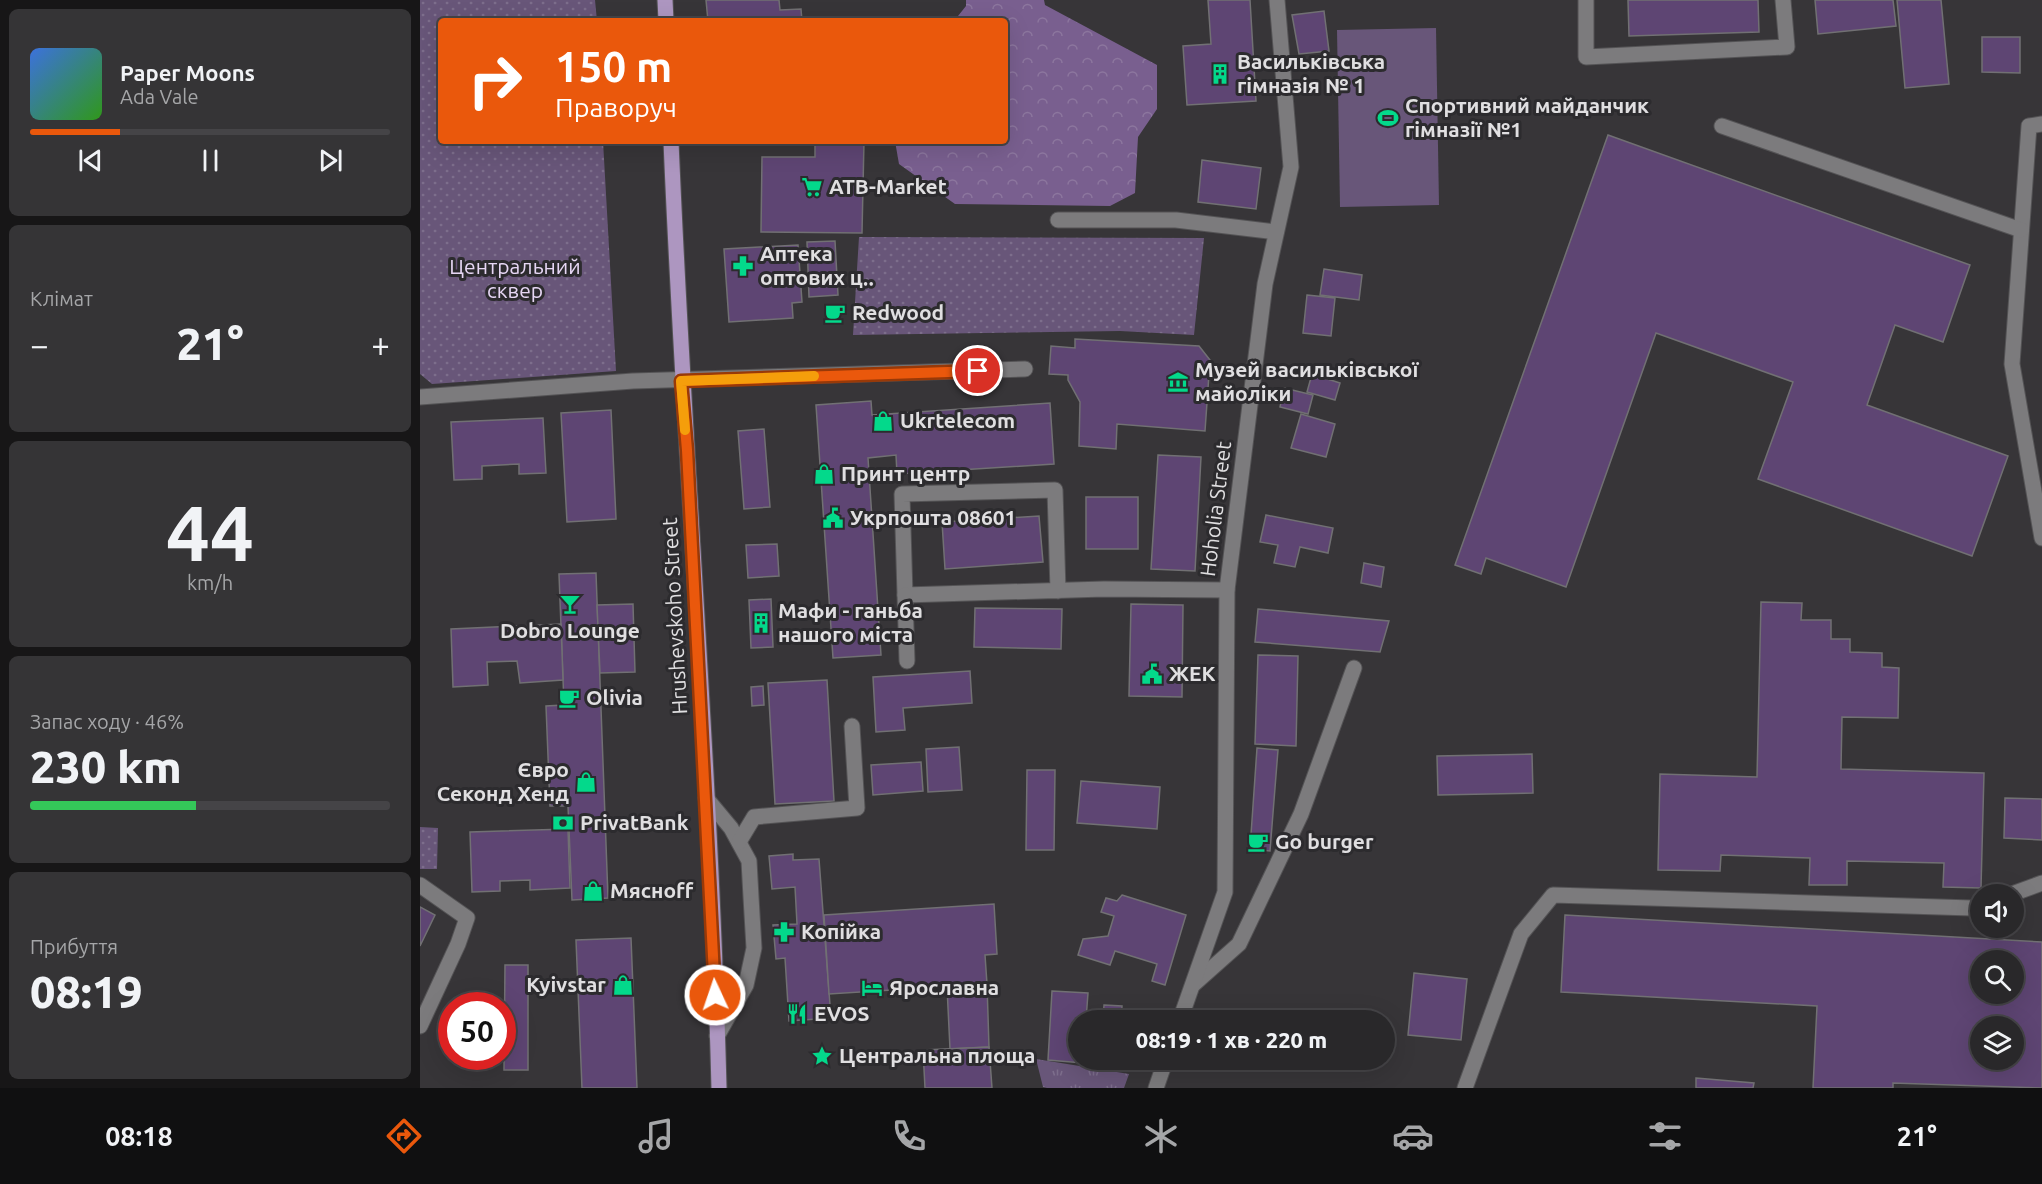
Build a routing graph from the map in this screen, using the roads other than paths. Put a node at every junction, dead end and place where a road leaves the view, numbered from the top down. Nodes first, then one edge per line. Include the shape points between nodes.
1 (665, 0) edge
2 (1277, 0) edge
3 (1586, 0) edge
4 (1783, 0) edge
5 (666, 18) edge
6 (2042, 124) edge
7 (1722, 126) dead end
8 (671, 144) edge
9 (1058, 220) dead end
10 (2021, 230) junction
11 (1276, 232) junction
12 (1025, 369) dead end
13 (681, 381) junction
14 (420, 397) edge
15 (2042, 538) edge
16 (1227, 590) junction
17 (1058, 591) junction
18 (905, 595) junction
19 (908, 661) dead end
20 (1353, 668) dead end
21 (852, 726) dead end
22 (706, 798) junction
23 (739, 842) junction
24 (2042, 883) edge
25 (420, 885) edge
26 (2024, 890) edge
27 (1970, 908) edge
28 (1192, 986) junction
29 (1184, 1010) edge
30 (420, 1026) edge
31 (717, 1036) junction
32 (1162, 1070) edge
33 (719, 1088) edge
34 (1156, 1088) edge
35 (1465, 1088) edge

1 - 5 main road
2 - 11 street, Hoholia Street via 1291,167
3 - 4 street via 1586,57 1787,46
6 - 10 street via 2029,126
7 - 10 street
8 - 13 main road, Hrushevskoho Street
9 - 11 street via 1176,220
10 - 15 street via 2012,364
11 - 16 street, Hoholia Street via 1265,284
12 - 13 street
13 - 14 street
13 - 22 main road, Hrushevskoho Street
16 - 17 street
16 - 28 street, Hoholia Street via 1225,892
17 - 18 street
17 - 18 street via 1055,489 902,494
18 - 19 street
20 - 28 street via 1301,814 1239,944
21 - 23 street via 857,808 754,818
22 - 23 street
22 - 31 main road, Hrushevskoho Street
23 - 31 street via 749,861 753,948 746,985
24 - 26 street
25 - 30 street via 467,918
27 - 35 street via 1553,895 1521,934
28 - 29 street, Hoholia Street
31 - 33 main road, Hrushevskoho Street
32 - 34 street

